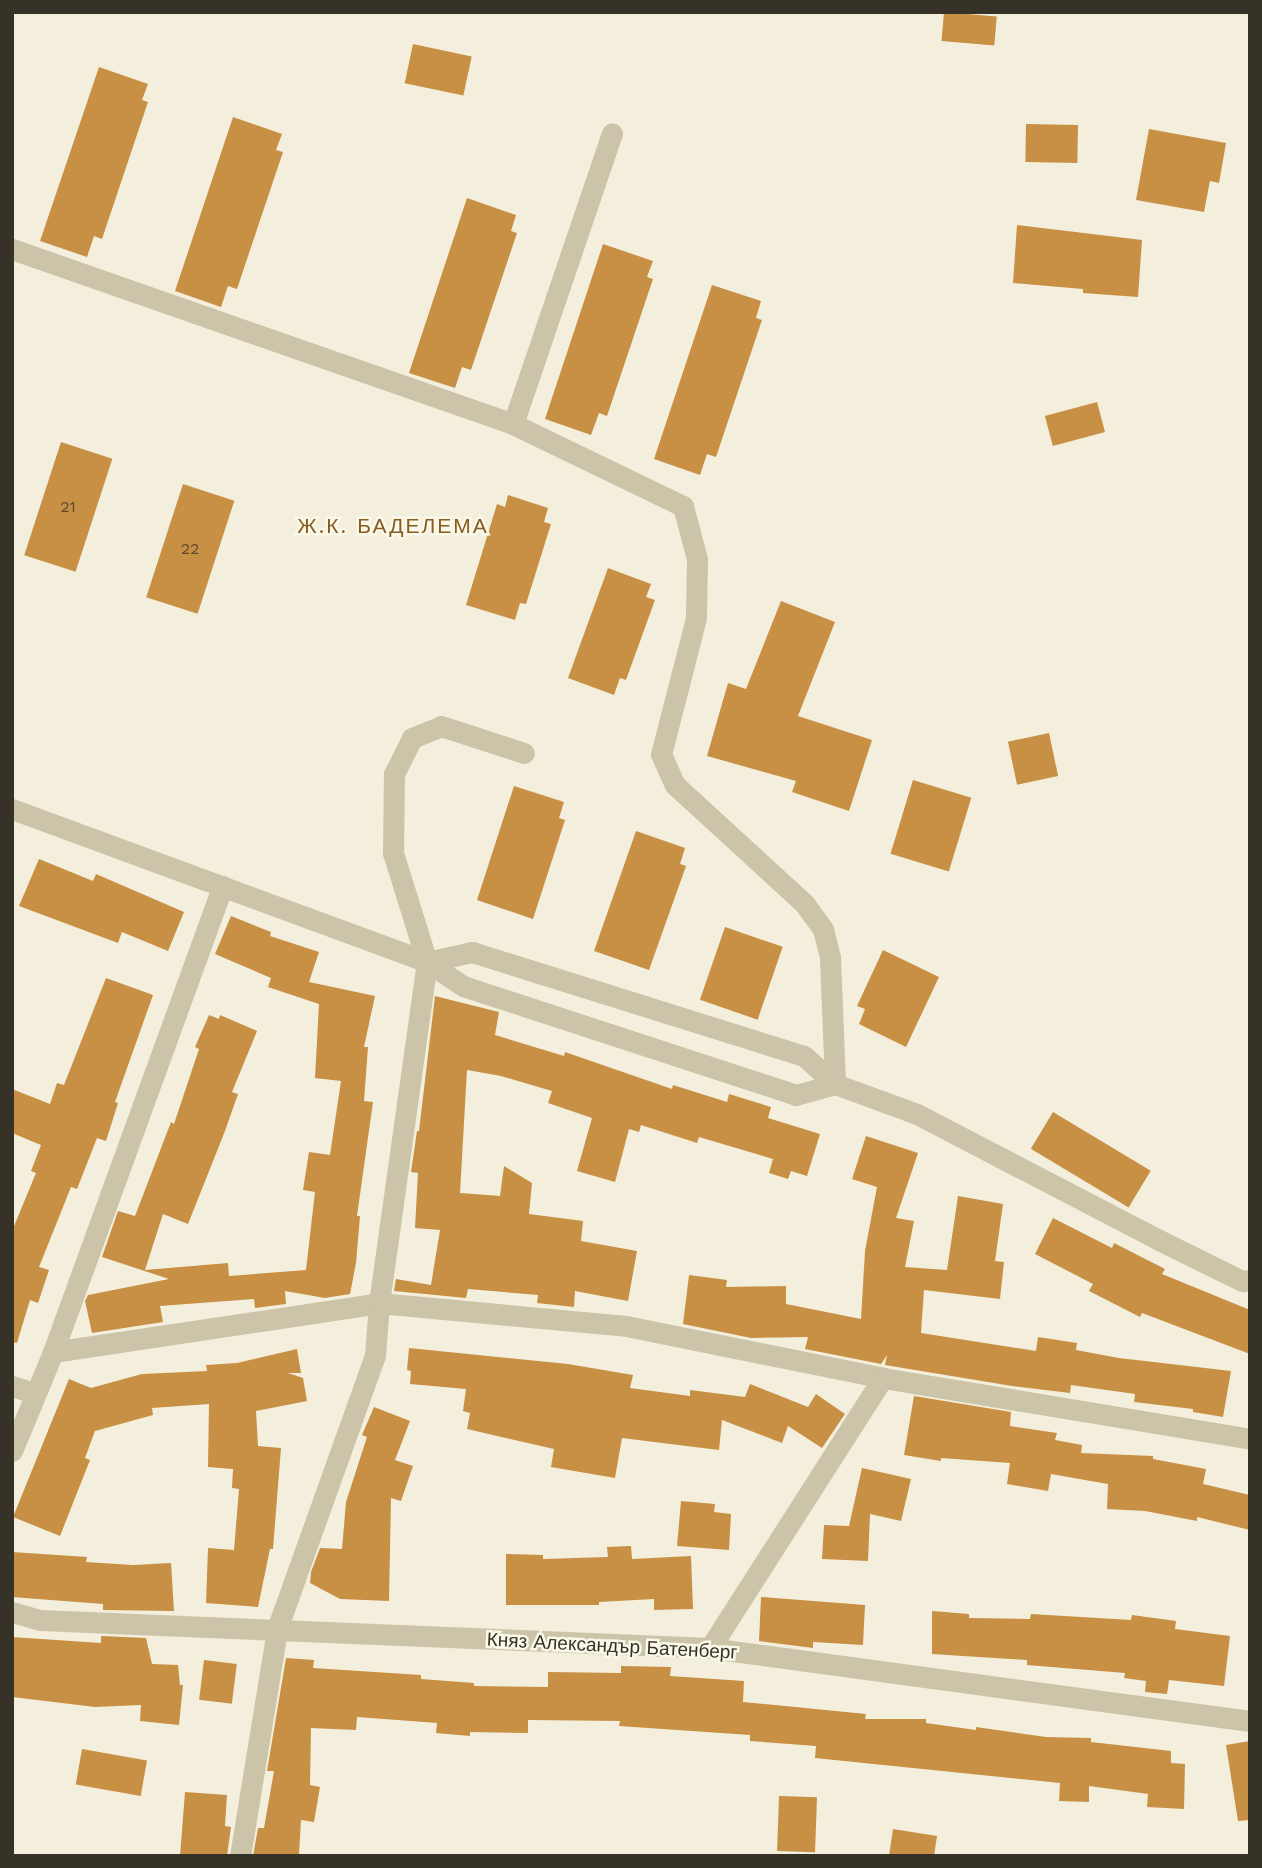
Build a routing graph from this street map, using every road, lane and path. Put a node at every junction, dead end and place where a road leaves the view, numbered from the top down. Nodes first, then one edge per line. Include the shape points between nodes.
1 (612, 133) dead end
2 (12, 249) edge
3 (513, 424) junction
4 (524, 752) dead end
5 (12, 809) edge
6 (223, 886) junction
7 (428, 961) junction
8 (835, 1084) junction
9 (1250, 1280) edge
10 (379, 1303) junction
11 (53, 1352) junction
12 (883, 1378) junction
13 (12, 1386) edge
14 (34, 1393) junction
15 (1250, 1439) edge
16 (12, 1451) edge
17 (12, 1612) edge
18 (277, 1629) junction
19 (710, 1648) junction
20 (1250, 1721) edge
21 (240, 1856) edge

1 - 3 street
2 - 3 street
3 - 8 street via 683,506 697,559 696,618 661,754 675,785 804,903 823,929 830,958
4 - 7 street via 441,726 412,738 394,774 393,853
5 - 6 street
6 - 7 street
6 - 11 street
7 - 8 street via 463,986 796,1096
7 - 8 street via 472,952 804,1056
7 - 10 street
8 - 9 street via 917,1114 1171,1246 1242,1281
10 - 11 street
10 - 12 street via 626,1326
10 - 18 street via 374,1356
11 - 14 street
12 - 15 street
12 - 19 street
13 - 14 street
14 - 16 street
17 - 18 street, Княз Александър Батенберг via 40,1620
18 - 19 street, Княз Александър Батенберг
18 - 21 street
19 - 20 street, Княз Александър Батенберг

